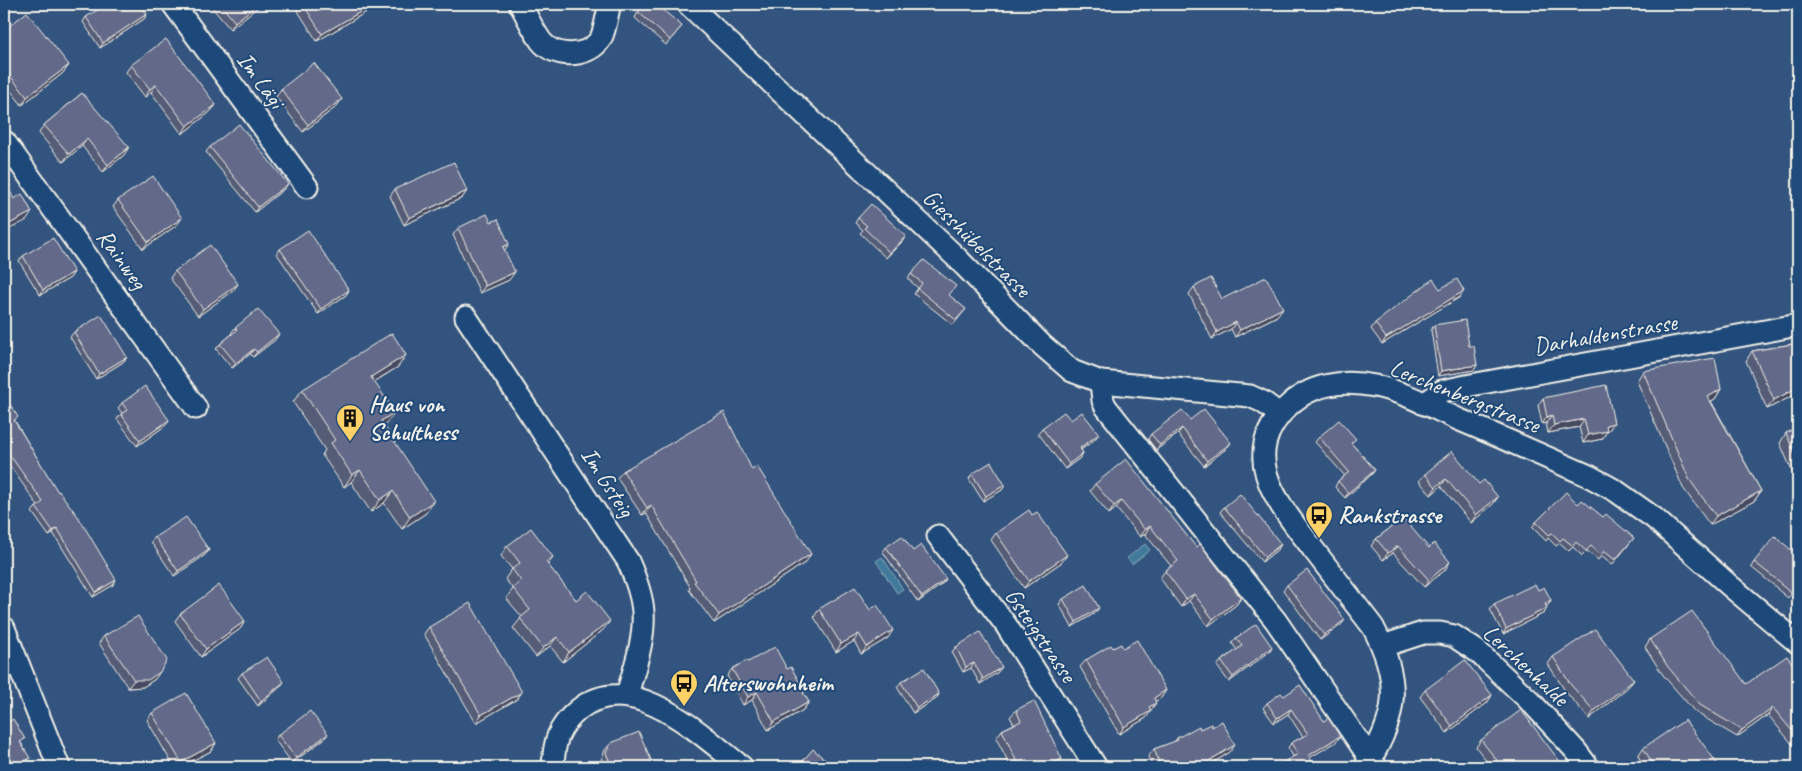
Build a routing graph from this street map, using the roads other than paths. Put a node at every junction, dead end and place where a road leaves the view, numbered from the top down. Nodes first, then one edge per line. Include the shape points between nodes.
1 (173, 4) edge
2 (520, 4) edge
3 (610, 4) edge
4 (688, 4) edge
5 (4, 141) edge
6 (307, 187) dead end
7 (466, 317) dead end
8 (1798, 325) edge
9 (1101, 382) junction
10 (1424, 404) junction
11 (196, 408) dead end
12 (1279, 414) junction
13 (938, 536) dead end
14 (4, 628) edge
15 (1798, 643) edge
16 (1383, 646) junction
17 (627, 695) junction
18 (1370, 765) edge
19 (59, 767) edge
20 (553, 767) edge
21 (742, 767) edge
22 (1096, 767) edge
23 (1588, 767) edge

1 - 6 street, Im Lägi
2 - 3 street via 542,43 558,53 576,54 590,49 600,40
4 - 9 street, Giesshübelstrasse via 957,258 1055,357 1072,372
5 - 11 street, Rainweg
7 - 17 street, Im Gsteig via 628,561 639,592 643,630
8 - 10 street, Darhaldenstrasse via 1471,384 1442,391
9 - 12 street, Giesshübelstrasse via 1243,395 1257,399
9 - 18 street via 1106,408 1276,621
10 - 12 street, Lerchenbergstrasse via 1375,386 1339,384 1309,390
10 - 15 street, Lerchenbergstrasse via 1589,476 1630,500
12 - 16 street, Lerchenbergstrasse via 1266,439 1266,477 1271,489 1281,507 1373,627
13 - 22 street, Gsteigstrasse via 1006,625
14 - 19 street
16 - 18 street, Lerchenbergstrasse via 1390,664 1392,708 1388,726
16 - 23 street, Lerchenhalde via 1423,634 1454,636 1478,652 1531,702
17 - 20 street via 603,698 584,705 566,720 557,737
17 - 21 street via 657,705

